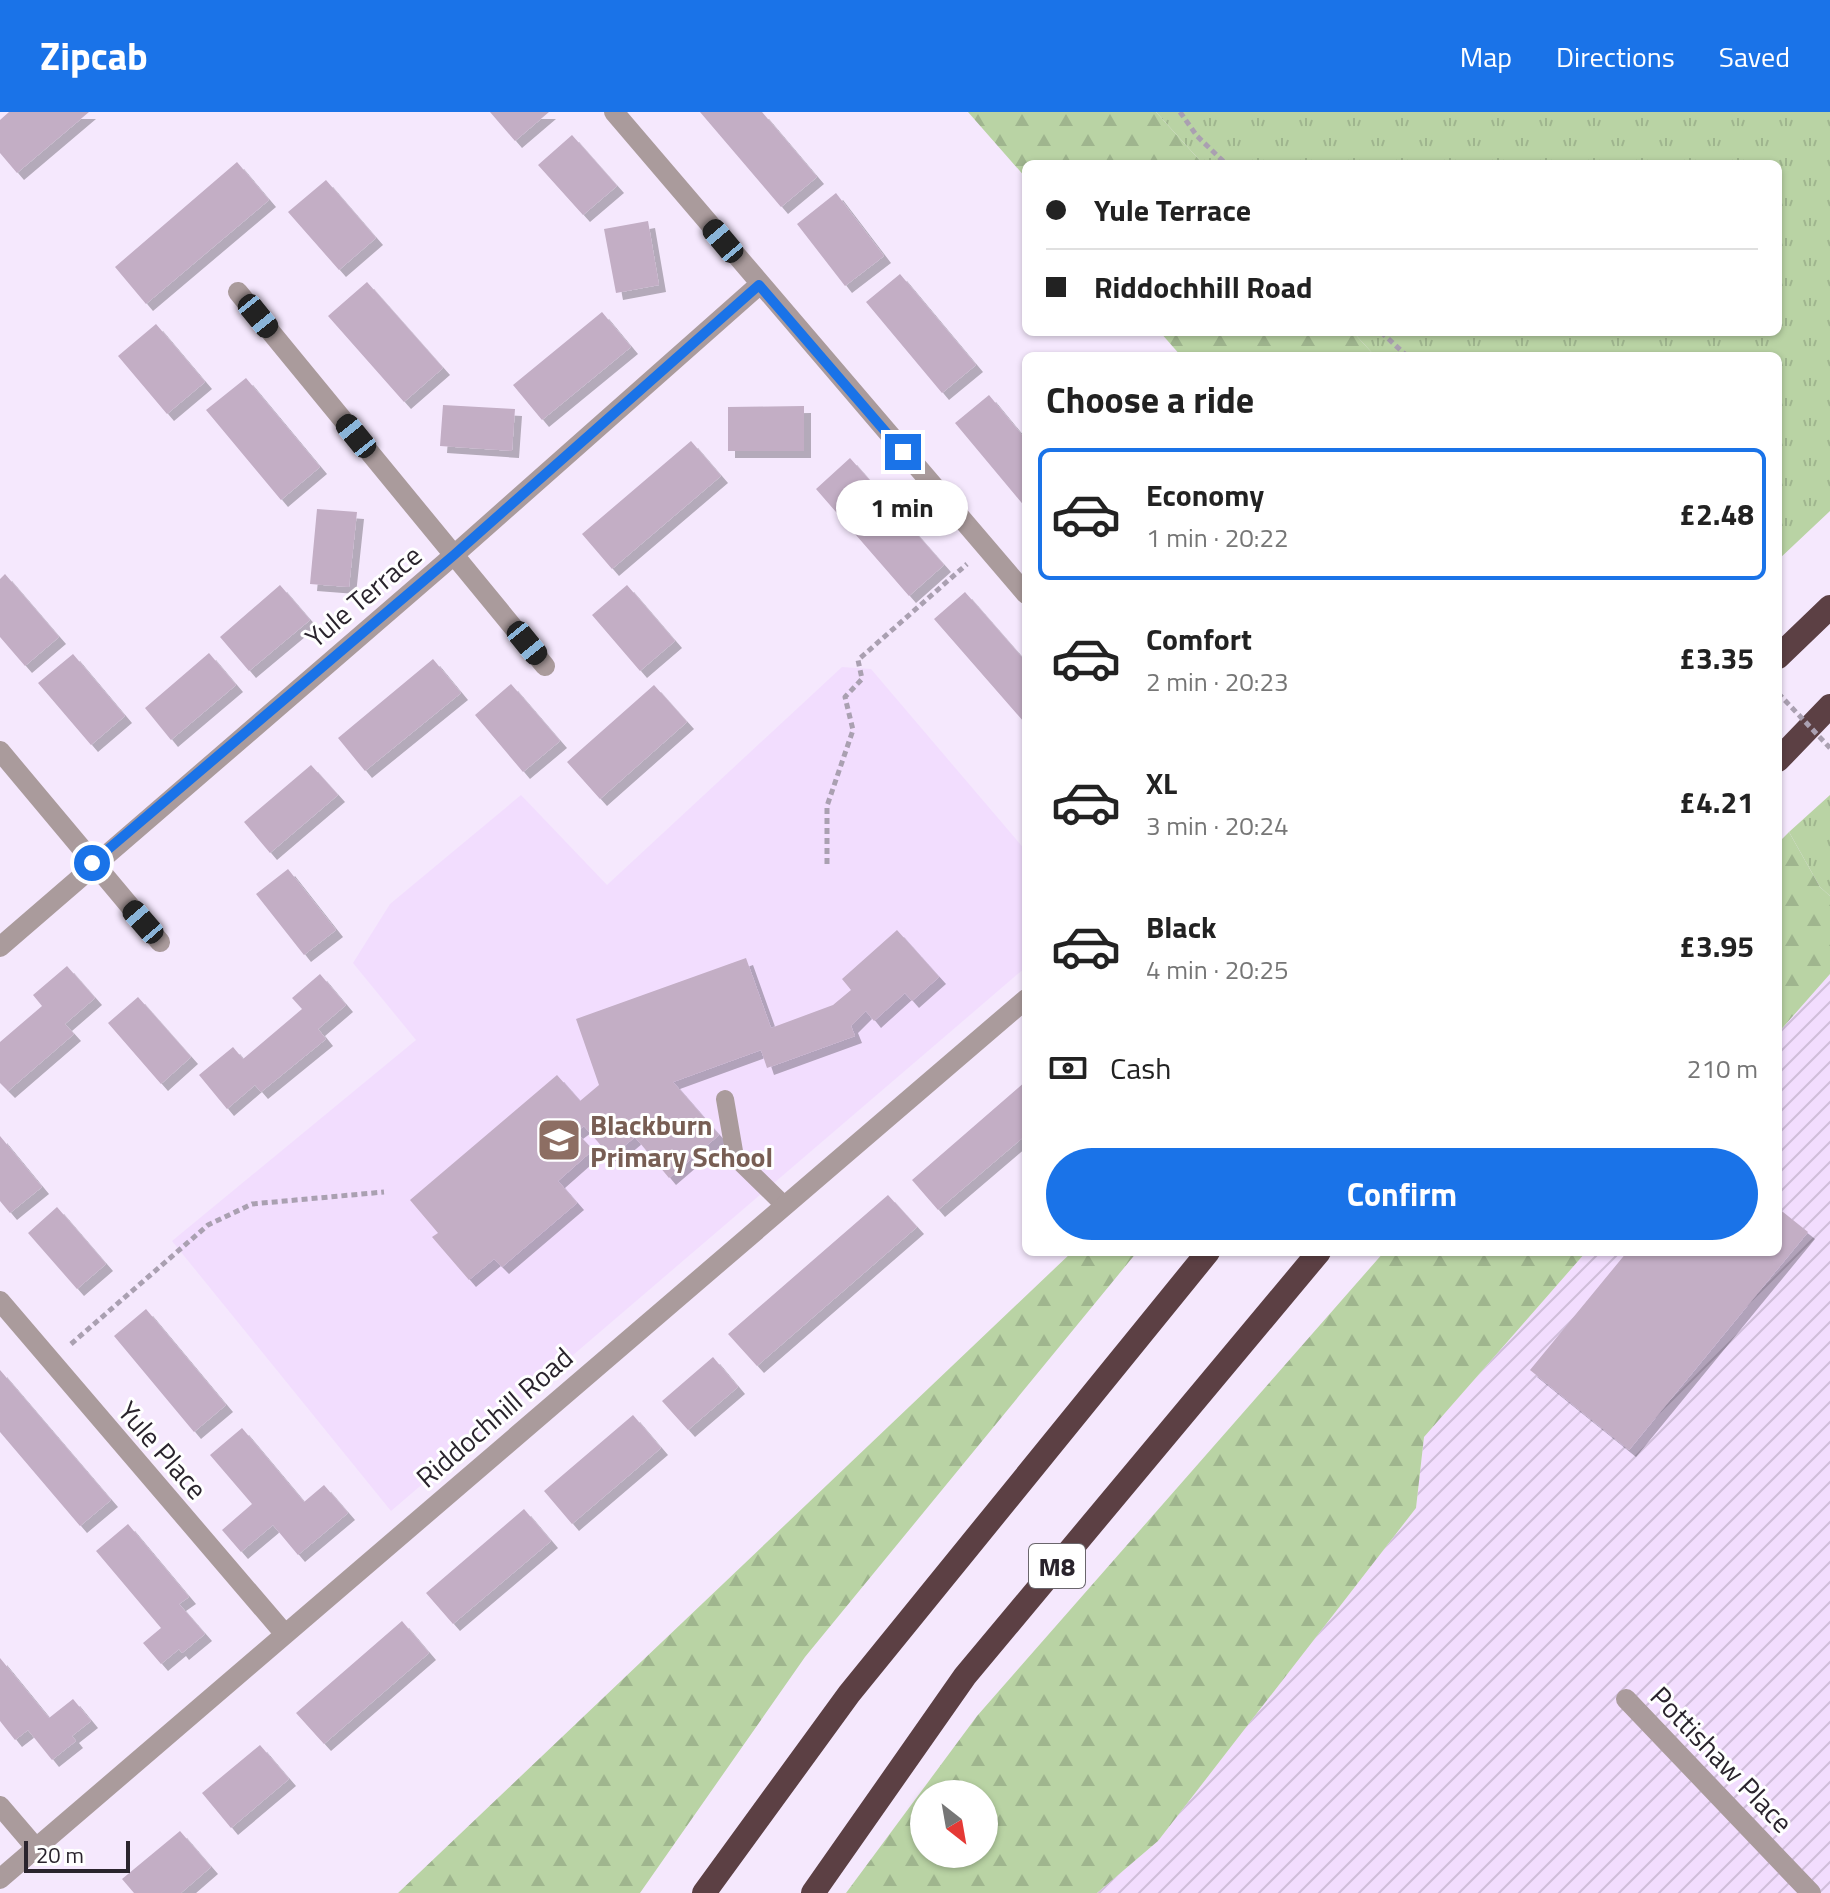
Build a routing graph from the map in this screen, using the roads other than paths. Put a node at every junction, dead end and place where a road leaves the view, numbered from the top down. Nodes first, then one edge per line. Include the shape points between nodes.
1 (614, 112) edge
2 (759, 285) junction
3 (238, 292) dead end
4 (454, 555) junction
5 (1022, 589) edge
6 (1830, 607) edge
7 (1782, 653) edge
8 (545, 666) dead end
9 (1830, 706) edge
10 (0, 751) edge
11 (1782, 756) edge
12 (92, 863) junction
13 (160, 942) dead end
14 (0, 947) edge
15 (1022, 1002) edge
16 (725, 1099) dead end
17 (784, 1205) junction
18 (1205, 1256) edge
19 (1316, 1256) edge
20 (0, 1301) edge
21 (284, 1633) junction
22 (1626, 1699) dead end
23 (0, 1806) edge
24 (36, 1848) junction
25 (0, 1879) edge
26 (704, 1893) edge
27 (813, 1893) edge
28 (1811, 1893) edge

1 - 2 street
2 - 4 street, Yule Terrace
2 - 5 street
3 - 4 street
4 - 8 street
4 - 12 street, Yule Terrace
6 - 7 highway
9 - 11 highway
10 - 12 street
12 - 13 street
12 - 14 street, Yule Terrace
15 - 17 street, Riddochhill Road
16 - 17 lane via 735,1157
17 - 21 street, Riddochhill Road
18 - 26 highway via 849,1694
19 - 27 highway, M8 via 965,1676
20 - 21 street, Yule Place
21 - 24 street, Riddochhill Road
22 - 28 street, Pottishaw Place
23 - 24 street
24 - 25 street, Riddochhill Road

